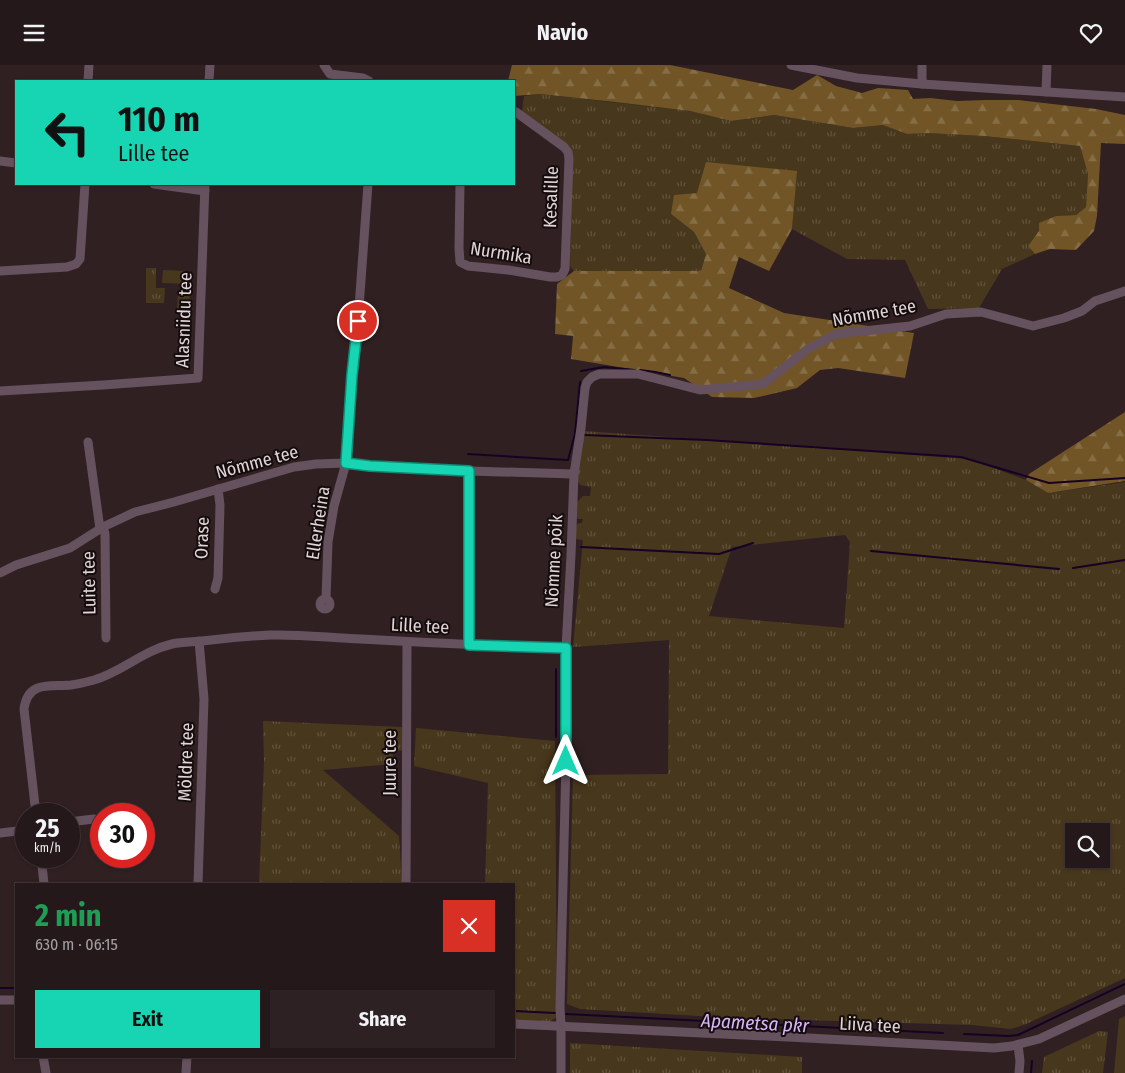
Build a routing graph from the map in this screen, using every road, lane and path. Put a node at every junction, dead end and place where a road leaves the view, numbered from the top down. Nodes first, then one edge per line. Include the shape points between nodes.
1 (89, 65) edge
2 (210, 65) edge
3 (324, 65) edge
4 (791, 65) edge
5 (922, 65) edge
6 (1047, 65) edge
7 (824, 68) edge
8 (88, 80) edge
9 (209, 80) edge
10 (367, 80) edge
11 (922, 84) junction
12 (1046, 92) junction
13 (1125, 97) edge
14 (515, 112) edge
15 (0, 161) edge
16 (15, 163) edge
17 (85, 185) edge
18 (171, 185) edge
19 (368, 185) edge
20 (460, 185) edge
21 (205, 187) edge
22 (0, 271) edge
23 (556, 277) joint
24 (1125, 291) edge
25 (0, 391) edge
26 (88, 441) dead end
27 (346, 463) junction
28 (469, 471) junction
29 (574, 475) junction
30 (218, 489) junction
31 (101, 528) junction
32 (0, 573) edge
33 (215, 589) dead end
34 (326, 599) dead end
35 (106, 638) dead end
36 (199, 641) junction
37 (407, 642) junction
38 (469, 645) junction
39 (566, 648) junction
40 (35, 803) edge
41 (15, 832) edge
42 (0, 833) edge
43 (42, 868) edge
44 (44, 883) edge
45 (198, 883) edge
46 (406, 883) edge
47 (1125, 999) edge
48 (0, 1000) edge
49 (15, 1000) edge
50 (515, 1024) edge
51 (562, 1026) junction
52 (1018, 1045) junction
53 (43, 1058) edge
54 (187, 1058) edge
55 (46, 1073) edge
56 (186, 1073) edge
57 (561, 1073) edge
58 (1020, 1073) edge

1 - 8 street
2 - 9 street
3 - 10 street via 330,74
4 - 7 street
5 - 11 street
6 - 12 street
7 - 11 street via 856,78
11 - 12 street
12 - 13 street
14 - 23 street, Kesalille via 568,152 565,269
15 - 16 street
17 - 22 street via 80,259 76,264
18 - 21 street
19 - 27 street, Ellerheina
20 - 23 street, Nurmika via 460,262 468,266
21 - 25 street, Alasniidu tee via 198,378
24 - 29 street, Nõmme tee via 1095,301 1064,319 1033,326 981,313 964,313 946,314 910,326 836,334 808,349 763,384 700,390 638,374 599,373 587,382
26 - 31 street
27 - 28 street, Nõmme tee
27 - 30 street, Nõmme tee via 294,467
27 - 34 street, Ellerheina via 328,541
28 - 29 street, Nõmme tee
28 - 38 street
29 - 39 street, Nõmme põik
30 - 31 street, Nõmme tee via 134,512
30 - 33 street, Orase via 218,578
31 - 32 street, Nõmme tee via 70,548
31 - 35 street, Luite tee via 105,534
36 - 37 street, Lille tee via 272,635
36 - 40 street, Lille tee via 161,647 96,680 34,689 28,695 24,709
36 - 45 street, Möldre tee via 204,699
37 - 38 street, Lille tee
37 - 46 street, Juure tee
38 - 39 street, Lille tee
39 - 51 street
41 - 42 street
43 - 44 street
47 - 52 street, Liiva tee via 1039,1039
48 - 49 street
50 - 51 street, Liiva tee
51 - 52 street, Liiva tee via 994,1048
51 - 57 street
52 - 58 street
53 - 55 street
54 - 56 street

